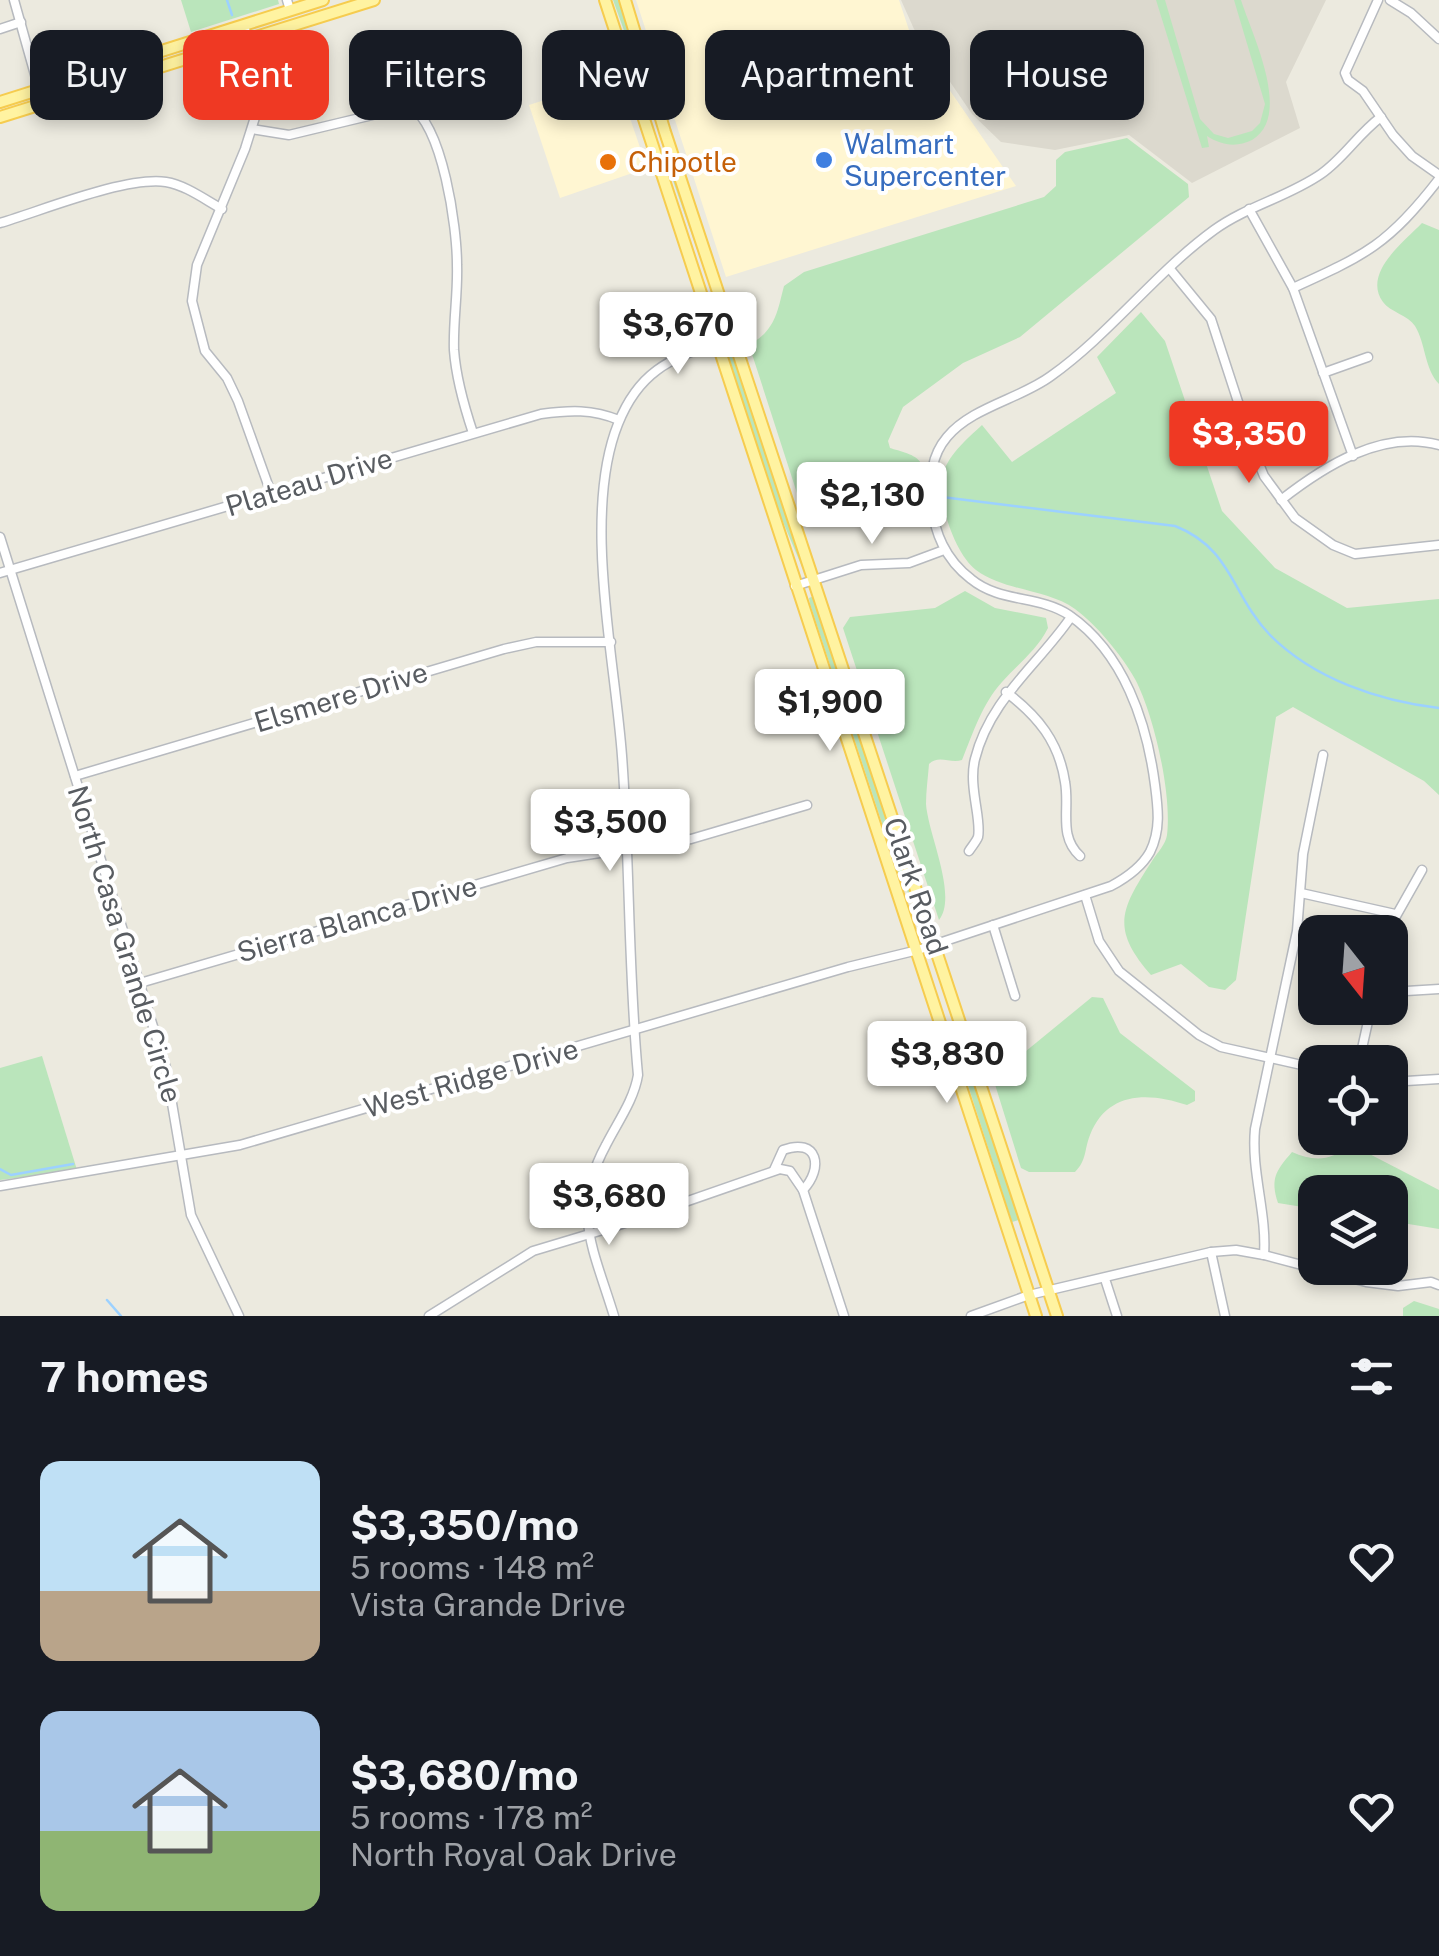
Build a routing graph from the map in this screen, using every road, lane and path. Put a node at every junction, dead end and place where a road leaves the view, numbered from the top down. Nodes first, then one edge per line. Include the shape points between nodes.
1 (14, 0) edge
2 (323, 0) edge
3 (605, 0) edge
4 (625, 0) edge
5 (1378, 0) edge
6 (1390, 0) edge
7 (367, 1) edge
8 (288, 5) edge
9 (21, 22) junction
10 (244, 25) junction
11 (0, 29) edge
12 (246, 30) edge
13 (279, 30) edge
14 (1439, 39) edge
15 (163, 50) edge
16 (30, 56) edge
17 (183, 60) edge
18 (30, 92) edge
19 (0, 102) edge
20 (0, 117) edge
21 (1381, 117) junction
22 (255, 120) edge
23 (252, 129) junction
24 (665, 132) junction
25 (650, 136) junction
26 (1439, 177) edge
27 (222, 209) junction
28 (1249, 209) junction
29 (0, 223) edge
30 (1170, 269) junction
31 (1294, 288) junction
32 (734, 335) junction
33 (717, 342) junction
34 (1368, 357) dead end
35 (1323, 373) junction
36 (619, 420) junction
37 (473, 433) junction
38 (1439, 445) edge
39 (1353, 456) junction
40 (271, 493) junction
41 (1281, 500) junction
42 (0, 537) edge
43 (1439, 545) edge
44 (944, 550) junction
45 (11, 570) junction
46 (0, 573) edge
47 (813, 580) junction
48 (795, 586) junction
49 (1071, 616) junction
50 (611, 642) junction
51 (1006, 692) junction
52 (1323, 755) dead end
53 (75, 776) junction
54 (808, 805) dead end
55 (628, 848) junction
56 (969, 850) dead end
57 (1080, 856) dead end
58 (1422, 870) dead end
59 (1301, 894) junction
60 (1084, 895) junction
61 (1394, 914) joint
62 (993, 925) junction
63 (936, 944) junction
64 (918, 950) junction
65 (140, 983) junction
66 (1439, 989) edge
67 (1408, 991) edge
68 (1015, 996) dead end
69 (634, 1031) junction
70 (1270, 1058) junction
71 (1298, 1064) edge
72 (1439, 1078) edge
73 (1408, 1081) edge
74 (180, 1157) junction
75 (774, 1170) junction
76 (0, 1186) edge
77 (803, 1190) junction
78 (590, 1234) junction
79 (1211, 1252) junction
80 (1264, 1255) junction
81 (1106, 1279) junction
82 (1439, 1285) edge
83 (1049, 1291) junction
84 (1029, 1295) junction
85 (239, 1316) edge
86 (428, 1316) edge
87 (614, 1316) edge
88 (844, 1316) edge
89 (971, 1316) edge
90 (1036, 1316) edge
91 (1057, 1316) edge
92 (1117, 1316) edge
93 (1225, 1316) edge

1 - 9 street
2 - 8 main road
3 - 25 main road
4 - 24 main road, Clark Road
5 - 21 street via 1344,73
6 - 14 street
7 - 13 main road
8 - 10 main road
9 - 11 street
9 - 16 street
10 - 12 street
10 - 15 main road
17 - 20 main road
18 - 19 main road
21 - 26 street
21 - 28 street via 1318,176
22 - 23 street
23 - 27 street
23 - 37 street via 289,135 398,107 420,112 452,214 458,265 454,353
24 - 25 main road
24 - 32 main road, Clark Road
25 - 33 main road
26 - 31 street via 1386,240
27 - 29 street via 156,182
27 - 40 street via 197,265 192,301 205,351 238,401
28 - 30 street
28 - 31 street
30 - 41 street via 1211,319 1255,454
30 - 44 street via 1050,376 944,439 930,477
31 - 35 street
32 - 33 street
32 - 47 main road, Clark Road
33 - 36 street via 660,367
33 - 48 main road
34 - 35 street
35 - 39 street
36 - 37 street, Plateau Drive via 572,409
36 - 50 street via 604,493
37 - 40 street, Plateau Drive
38 - 39 street via 1405,440
39 - 41 street via 1325,467
40 - 45 street, Plateau Drive
41 - 43 street via 1295,518 1354,554
42 - 45 street, North Casa Grande Circle
44 - 47 street via 909,564 861,566
44 - 49 street via 991,592
45 - 46 street, Plateau Drive
45 - 53 street, North Casa Grande Circle
47 - 48 street
47 - 63 main road, Clark Road
48 - 64 main road
49 - 51 street via 1040,660
49 - 60 street, West Ridge Drive via 1110,659 1133,698 1151,752 1158,812 1154,840 1140,865
50 - 53 street, Elsmere Drive via 504,649
50 - 55 street
51 - 56 street via 975,757 978,836
51 - 57 street via 1030,710 1057,750 1065,781 1065,834
52 - 59 street
53 - 65 street, North Casa Grande Circle
54 - 55 street, Sierra Blanca Drive via 691,839
55 - 65 street, Sierra Blanca Drive via 566,858
55 - 69 street
58 - 61 street
59 - 61 street
59 - 70 street
60 - 62 street, West Ridge Drive
60 - 70 street via 1099,941 1119,971 1200,1035
62 - 63 street, West Ridge Drive
62 - 68 street
63 - 64 street, West Ridge Drive
63 - 83 main road, Clark Road
64 - 69 street, West Ridge Drive
64 - 84 main road
65 - 74 street, North Casa Grande Circle via 170,1084
66 - 67 street
69 - 74 street, West Ridge Drive
69 - 78 street via 636,1091 589,1178
70 - 71 street
70 - 80 street via 1254,1143
72 - 73 street
74 - 76 street, West Ridge Drive
74 - 85 street, North Casa Grande Circle via 191,1215
75 - 77 street via 790,1171
75 - 77 street via 783,1150 805,1146 816,1168
75 - 78 street
77 - 88 street
78 - 86 street via 512,1261
78 - 87 street
79 - 80 street
79 - 81 street
79 - 93 street
80 - 82 street via 1366,1282
81 - 83 street
81 - 92 street
83 - 84 street
83 - 91 main road, Clark Road
84 - 89 street
84 - 90 main road

